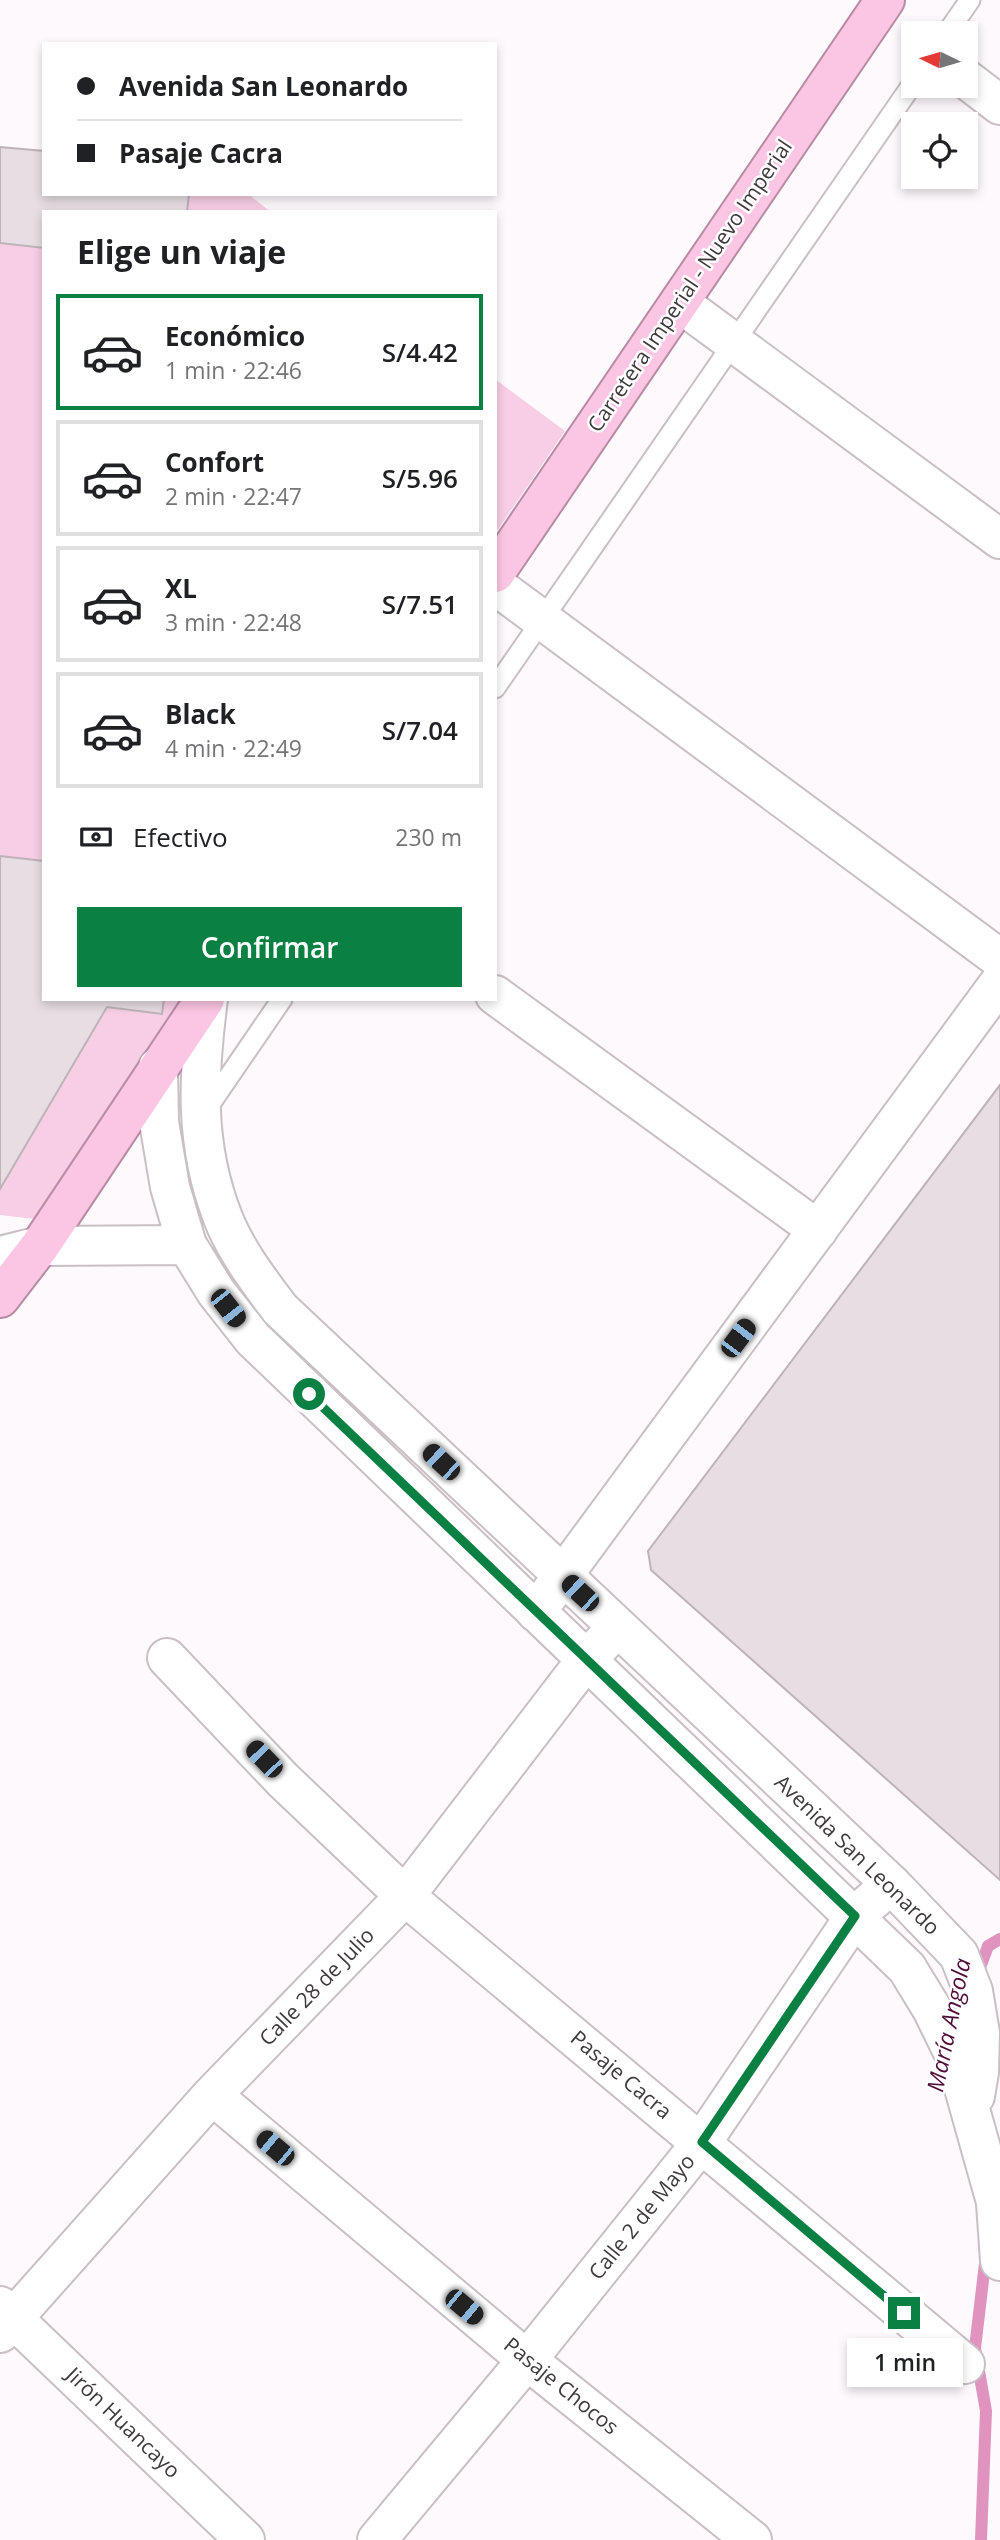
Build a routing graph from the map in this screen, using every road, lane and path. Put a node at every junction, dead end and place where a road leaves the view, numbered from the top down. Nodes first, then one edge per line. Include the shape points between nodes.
1 (886, 0) edge
2 (970, 0) edge
3 (955, 21) edge
4 (978, 89) edge
5 (903, 98) edge
6 (1000, 106) edge
7 (680, 303) junction
8 (733, 343) junction
9 (1000, 539) edge
10 (497, 570) edge
11 (497, 586) edge
12 (542, 620) junction
13 (497, 685) edge
14 (1000, 959) edge
15 (1000, 982) edge
16 (497, 996) edge
17 (205, 1001) edge
18 (206, 1001) edge
19 (281, 1001) edge
20 (158, 1067) junction
21 (200, 1119) junction
22 (818, 1230) junction
23 (187, 1245) junction
24 (40, 1247) junction
25 (0, 1256) edge
26 (0, 1298) edge
27 (561, 1576) junction
28 (536, 1612) junction
29 (617, 1628) junction
30 (167, 1658) dead end
31 (586, 1660) junction
32 (891, 1884) junction
33 (405, 1896) junction
34 (855, 1916) junction
35 (212, 2095) junction
36 (972, 2115) junction
37 (702, 2142) junction
38 (998, 2209) edge
39 (1000, 2261) edge
40 (4, 2319) edge
41 (527, 2360) junction
42 (965, 2364) dead end
43 (245, 2540) edge
44 (377, 2540) edge
45 (752, 2540) edge

1 - 7 highway, Carretera Imperial - Nuevo Imperial
2 - 3 lane
4 - 6 street
5 - 8 lane
7 - 8 street
7 - 10 highway, Carretera Imperial - Nuevo Imperial
8 - 9 street
8 - 12 lane
11 - 12 street
12 - 13 lane
12 - 14 street
15 - 22 street
16 - 22 street
17 - 20 highway
18 - 21 street, Avenida San Leonardo
19 - 21 lane
20 - 23 street via 159,1122 170,1187
20 - 24 highway
21 - 27 street, Avenida San Leonardo via 207,1168 223,1219 250,1269 280,1310
22 - 27 street
23 - 24 street
23 - 28 street via 253,1339
24 - 25 street
24 - 26 highway
27 - 28 street
27 - 29 street, Avenida San Leonardo
28 - 31 street
29 - 31 street, Calle 28 de Julio
29 - 32 street, Avenida San Leonardo
30 - 33 street, Pasaje Cacra via 283,1780
31 - 33 street, Calle 28 de Julio
31 - 34 street
32 - 34 street, Calle 2 de Mayo
32 - 36 street, Avenida San Leonardo via 958,1955 973,1991 980,2032
33 - 35 street, Calle 28 de Julio
33 - 37 street, Pasaje Cacra
34 - 36 street via 907,1968 932,2009 955,2056
34 - 37 street, Calle 2 de Mayo
35 - 40 street, Calle 28 de Julio
35 - 41 street, Pasaje Chocos
36 - 38 street
37 - 41 street, Calle 2 de Mayo
37 - 42 street, Pasaje Cacra
38 - 39 street
40 - 43 street, Jirón Huancayo
41 - 44 street, Calle 2 de Mayo
41 - 45 street, Pasaje Chocos

